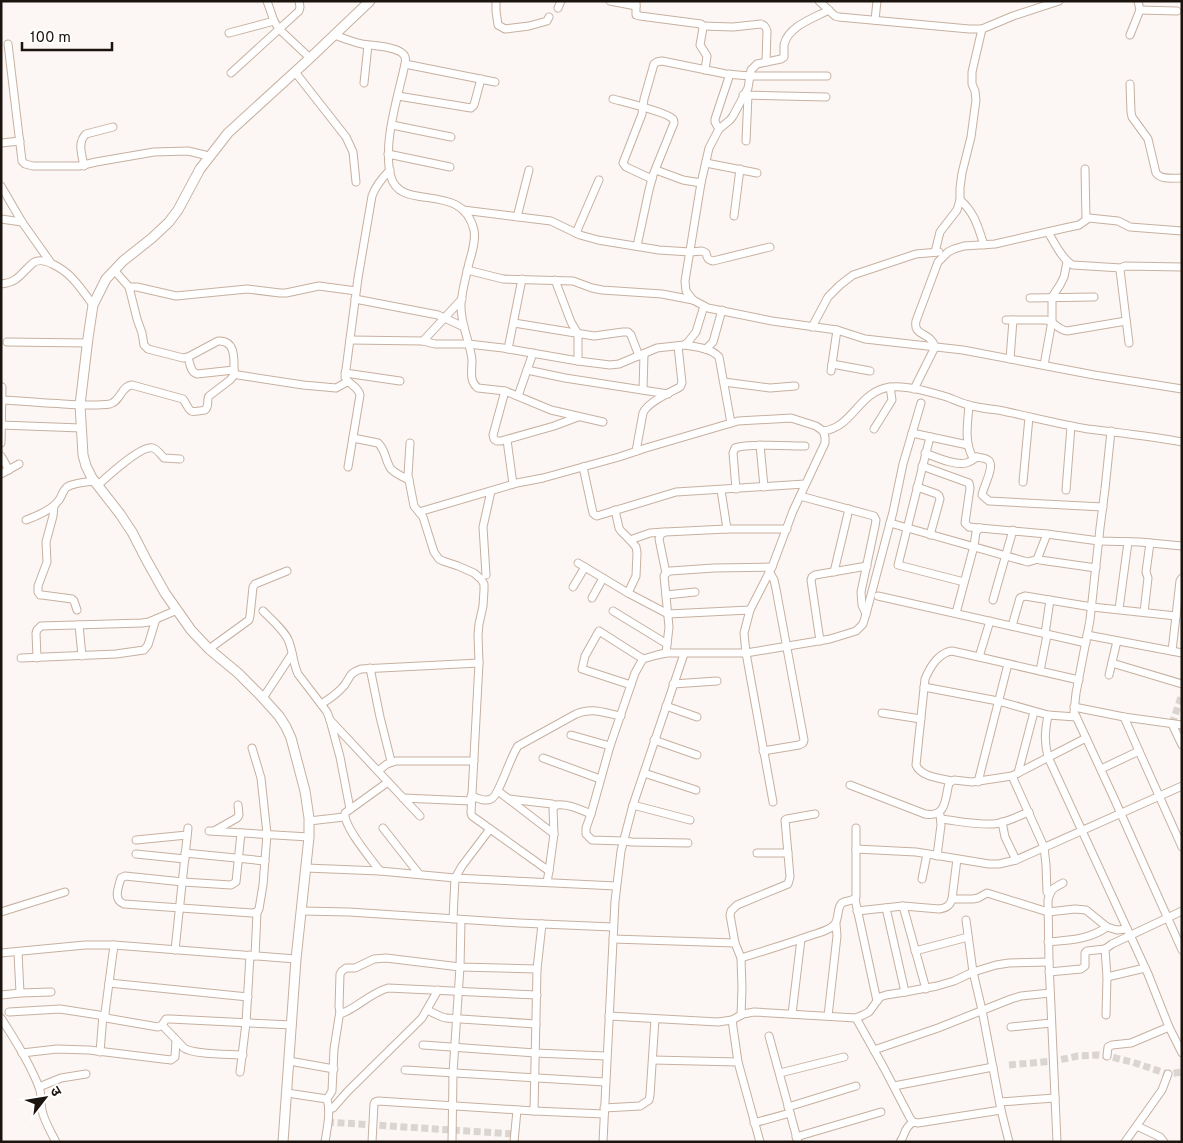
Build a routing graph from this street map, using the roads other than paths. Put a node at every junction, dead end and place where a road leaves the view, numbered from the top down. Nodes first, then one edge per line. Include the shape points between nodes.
1 (267, 1) edge
2 (299, 1) edge
3 (370, 1) edge
4 (496, 1) edge
5 (610, 1) edge
6 (876, 1) edge
7 (1059, 1) edge
8 (1138, 1) edge
9 (820, 2) edge
10 (636, 4) edge
11 (829, 10) junction
12 (1140, 10) junction
13 (1177, 11) dead end
14 (549, 17) dead end
15 (875, 20) junction
16 (274, 21) junction
17 (702, 26) junction
18 (279, 29) junction
19 (982, 29) junction
20 (229, 33) dead end
21 (334, 35) junction
22 (1130, 36) dead end
23 (8, 44) dead end
24 (368, 45) junction
25 (310, 58) junction
26 (766, 62) junction
27 (405, 64) junction
28 (705, 70) junction
29 (295, 72) junction
30 (231, 74) dead end
31 (730, 74) junction
32 (750, 76) junction
33 (827, 76) dead end
34 (481, 79) junction
35 (495, 82) dead end
36 (364, 83) dead end
37 (1130, 84) dead end
38 (398, 96) junction
39 (746, 96) junction
40 (826, 97) dead end
41 (613, 99) dead end
42 (642, 107) junction
43 (392, 125) junction
44 (114, 127) dead end
45 (719, 130) junction
46 (452, 137) dead end
47 (20, 141) junction
48 (746, 141) dead end
49 (1, 143) edge
50 (388, 154) junction
51 (210, 156) junction
52 (706, 163) junction
53 (84, 166) junction
54 (450, 167) dead end
55 (740, 169) junction
56 (1085, 169) dead end
57 (390, 170) junction
58 (529, 170) dead end
59 (656, 170) junction
60 (756, 173) dead end
61 (1182, 178) edge
62 (599, 180) dead end
63 (652, 180) junction
64 (356, 182) dead end
65 (701, 183) junction
66 (1, 186) edge
67 (960, 200) junction
68 (463, 210) junction
69 (734, 216) dead end
70 (517, 217) junction
71 (1, 219) edge
72 (1086, 219) junction
73 (22, 222) junction
74 (1182, 231) edge
75 (1048, 232) junction
76 (576, 233) junction
77 (984, 245) junction
78 (638, 246) junction
79 (770, 246) dead end
80 (690, 252) junction
81 (935, 252) junction
82 (948, 252) junction
83 (1067, 262) junction
84 (52, 264) junction
85 (1182, 267) edge
86 (1121, 268) junction
87 (114, 270) junction
88 (467, 270) junction
89 (522, 279) junction
90 (555, 280) junction
91 (1, 284) edge
92 (129, 287) junction
93 (356, 290) junction
94 (1052, 297) junction
95 (1094, 297) dead end
96 (1030, 298) dead end
97 (355, 299) junction
98 (462, 299) junction
99 (693, 300) junction
100 (93, 304) junction
101 (704, 306) junction
102 (722, 310) junction
103 (444, 318) junction
104 (1052, 321) junction
105 (1126, 321) junction
106 (514, 322) junction
107 (464, 327) junction
108 (812, 327) junction
109 (837, 330) junction
110 (578, 334) junction
111 (350, 340) junction
112 (423, 341) junction
113 (7, 342) dead end
114 (87, 343) junction
115 (1129, 343) dead end
116 (468, 344) junction
117 (681, 345) junction
118 (935, 347) junction
119 (508, 349) junction
120 (706, 349) junction
121 (532, 354) junction
122 (642, 355) junction
123 (188, 357) junction
124 (1010, 359) junction
125 (578, 361) junction
126 (1044, 365) junction
127 (527, 370) junction
128 (870, 371) dead end
129 (235, 372) junction
130 (345, 373) junction
131 (400, 381) dead end
132 (347, 382) junction
133 (724, 382) junction
134 (795, 386) dead end
135 (2, 387) edge
136 (890, 387) junction
137 (914, 389) junction
138 (1182, 389) edge
139 (643, 390) junction
140 (505, 392) junction
141 (668, 394) junction
142 (518, 396) junction
143 (2, 400) edge
144 (921, 403) dead end
145 (80, 405) junction
146 (969, 405) junction
147 (578, 417) junction
148 (1030, 417) junction
149 (603, 422) dead end
150 (731, 423) junction
151 (2, 425) edge
152 (1071, 426) junction
153 (81, 428) junction
154 (874, 429) dead end
155 (823, 431) junction
156 (1110, 431) junction
157 (912, 433) junction
158 (930, 436) junction
159 (353, 438) junction
160 (507, 440) junction
161 (1182, 442) edge
162 (1, 443) edge
163 (410, 443) dead end
164 (968, 444) junction
165 (760, 446) junction
166 (805, 446) dead end
167 (636, 451) junction
168 (926, 453) junction
169 (1, 456) edge
170 (977, 458) junction
171 (180, 459) dead end
172 (19, 464) dead end
173 (922, 466) junction
174 (348, 467) dead end
175 (583, 467) junction
176 (9, 470) junction
177 (1, 474) edge
178 (409, 480) junction
179 (1024, 482) dead end
180 (96, 483) junction
181 (513, 484) junction
182 (805, 484) junction
183 (764, 487) junction
184 (917, 487) junction
185 (736, 489) junction
186 (491, 490) junction
187 (721, 490) junction
188 (1066, 490) dead end
189 (800, 496) junction
190 (54, 506) junction
191 (1103, 507) junction
192 (849, 509) junction
193 (615, 510) junction
194 (420, 512) junction
195 (26, 520) dead end
196 (890, 523) junction
197 (906, 528) junction
198 (980, 528) junction
199 (727, 529) junction
200 (787, 529) junction
201 (1014, 530) junction
202 (665, 532) junction
203 (1047, 534) junction
204 (930, 535) junction
205 (630, 540) junction
206 (1099, 541) junction
207 (1128, 542) junction
208 (1150, 543) junction
209 (974, 546) junction
210 (1182, 546) edge
211 (1006, 555) junction
212 (1038, 559) junction
213 (867, 566) junction
214 (1096, 568) junction
215 (770, 569) junction
216 (287, 571) dead end
217 (834, 572) junction
218 (666, 573) junction
219 (486, 575) dead end
220 (603, 578) junction
221 (1182, 578) edge
222 (964, 582) junction
223 (573, 587) dead end
224 (695, 592) dead end
225 (628, 593) junction
226 (666, 595) junction
227 (878, 596) dead end
228 (592, 598) dead end
229 (993, 600) dead end
230 (1050, 600) junction
231 (1092, 607) junction
232 (1119, 609) junction
233 (77, 610) dead end
234 (177, 610) junction
235 (750, 610) junction
236 (264, 611) dead end
237 (612, 611) dead end
238 (1144, 612) junction
239 (956, 613) junction
240 (668, 614) junction
241 (866, 614) junction
242 (1176, 616) junction
243 (156, 619) junction
244 (990, 621) junction
245 (79, 625) junction
246 (1012, 626) junction
247 (1046, 635) junction
248 (1086, 639) junction
249 (820, 641) junction
250 (1117, 641) junction
251 (667, 644) junction
252 (786, 647) junction
253 (209, 649) junction
254 (1172, 651) junction
255 (666, 653) junction
256 (746, 653) junction
257 (1182, 653) edge
258 (292, 654) junction
259 (684, 654) junction
260 (82, 656) junction
261 (979, 657) junction
262 (21, 658) dead end
263 (37, 658) junction
264 (643, 659) junction
265 (479, 663) junction
266 (1112, 663) junction
267 (1008, 664) junction
268 (370, 668) junction
269 (1040, 671) junction
270 (1109, 675) dead end
271 (1078, 680) junction
272 (717, 681) dead end
273 (673, 684) junction
274 (1182, 684) edge
275 (631, 685) junction
276 (924, 687) junction
277 (263, 698) junction
278 (998, 702) junction
279 (321, 704) junction
280 (666, 706) junction
281 (1074, 707) junction
282 (1034, 712) junction
283 (882, 713) dead end
284 (1048, 715) junction
285 (621, 716) junction
286 (697, 717) dead end
287 (1076, 717) junction
288 (1124, 717) junction
289 (921, 719) junction
290 (330, 720) junction
291 (1172, 724) junction
292 (1182, 725) edge
293 (571, 735) dead end
294 (1086, 738) junction
295 (654, 740) junction
296 (1182, 745) edge
297 (610, 746) junction
298 (252, 748) dead end
299 (763, 751) junction
300 (1138, 751) junction
301 (697, 755) dead end
302 (1048, 757) junction
303 (544, 758) dead end
304 (474, 761) junction
305 (391, 762) junction
306 (1101, 769) junction
307 (378, 771) junction
308 (644, 773) junction
309 (1015, 774) junction
310 (600, 779) junction
311 (951, 781) junction
312 (388, 782) junction
313 (978, 782) junction
314 (850, 785) dead end
315 (1182, 786) edge
316 (696, 790) dead end
317 (498, 791) junction
318 (1159, 796) junction
319 (403, 798) junction
320 (471, 798) junction
321 (509, 799) junction
322 (773, 802) dead end
323 (552, 804) dead end
324 (238, 805) dead end
325 (633, 806) junction
326 (350, 810) junction
327 (1028, 812) junction
328 (1121, 812) junction
329 (591, 814) junction
330 (815, 814) dead end
331 (420, 816) dead end
332 (940, 816) junction
333 (344, 817) junction
334 (690, 820) dead end
335 (309, 821) junction
336 (1002, 822) junction
337 (383, 828) dead end
338 (856, 828) dead end
339 (490, 829) junction
340 (1082, 830) junction
341 (1178, 831) edge
342 (241, 833) junction
343 (267, 834) junction
344 (554, 834) junction
345 (309, 837) junction
346 (136, 840) dead end
347 (623, 841) junction
348 (688, 843) dead end
349 (1044, 847) junction
350 (1182, 847) edge
351 (856, 849) junction
352 (757, 853) dead end
353 (788, 853) junction
354 (136, 854) dead end
355 (927, 854) junction
356 (185, 856) junction
357 (937, 856) junction
358 (238, 858) junction
359 (957, 859) junction
360 (1016, 860) junction
361 (265, 861) junction
362 (306, 868) junction
363 (380, 871) junction
364 (549, 871) junction
365 (419, 874) junction
366 (455, 878) junction
367 (922, 879) dead end
368 (182, 882) junction
369 (547, 882) junction
370 (1063, 883) dead end
371 (616, 886) junction
372 (65, 892) dead end
373 (1047, 892) dead end
374 (855, 899) junction
375 (952, 899) junction
376 (903, 906) junction
377 (886, 908) junction
378 (180, 909) junction
379 (302, 911) junction
380 (857, 911) junction
381 (1182, 911) edge
382 (1, 912) edge
383 (257, 912) junction
384 (1048, 912) junction
385 (1168, 918) junction
386 (457, 919) junction
387 (966, 920) dead end
388 (542, 924) junction
389 (836, 924) junction
390 (613, 927) junction
391 (1107, 927) junction
392 (1129, 932) junction
393 (968, 936) junction
394 (613, 939) junction
395 (802, 939) junction
396 (1048, 942) junction
397 (735, 944) junction
398 (114, 946) junction
399 (1105, 949) junction
400 (176, 950) junction
401 (915, 950) junction
402 (1182, 950) edge
403 (18, 952) junction
404 (1, 953) edge
405 (253, 956) junction
406 (742, 958) junction
407 (296, 959) junction
408 (1049, 962) junction
409 (460, 966) junction
410 (1145, 968) junction
411 (537, 969) junction
412 (973, 972) junction
413 (1049, 972) junction
414 (1108, 976) junction
415 (109, 983) junction
416 (926, 988) junction
417 (438, 990) junction
418 (459, 991) junction
419 (51, 992) dead end
420 (905, 992) junction
421 (20, 993) junction
422 (1050, 993) junction
423 (1, 995) edge
424 (537, 995) junction
425 (248, 997) junction
426 (877, 1001) junction
427 (427, 1010) junction
428 (982, 1010) junction
429 (340, 1011) junction
430 (8, 1012) dead end
431 (792, 1014) junction
432 (1106, 1015) dead end
433 (104, 1016) junction
434 (609, 1016) junction
435 (741, 1016) junction
436 (828, 1016) junction
437 (1, 1018) edge
438 (457, 1018) junction
439 (856, 1018) junction
440 (654, 1019) junction
441 (732, 1020) junction
442 (246, 1023) junction
443 (536, 1024) junction
444 (1051, 1024) junction
445 (162, 1025) junction
446 (292, 1025) junction
447 (1011, 1027) dead end
448 (1169, 1027) junction
449 (1182, 1030) edge
450 (1174, 1034) junction
451 (769, 1036) dead end
452 (176, 1040) junction
453 (423, 1045) dead end
454 (455, 1046) junction
455 (874, 1050) junction
456 (100, 1052) junction
457 (22, 1053) junction
458 (535, 1053) junction
459 (1182, 1053) edge
460 (242, 1055) junction
461 (606, 1056) junction
462 (1107, 1056) dead end
463 (844, 1057) dead end
464 (653, 1060) junction
465 (289, 1061) junction
466 (738, 1062) junction
467 (993, 1067) junction
468 (334, 1069) junction
469 (405, 1070) dead end
470 (240, 1072) dead end
471 (453, 1073) junction
472 (780, 1073) junction
473 (86, 1074) dead end
474 (1168, 1074) dead end
475 (535, 1078) junction
476 (605, 1082) junction
477 (856, 1086) dead end
478 (894, 1086) junction
479 (39, 1087) junction
480 (287, 1093) junction
481 (330, 1096) dead end
482 (1055, 1098) junction
483 (1000, 1102) junction
484 (453, 1106) junction
485 (328, 1108) junction
486 (516, 1110) junction
487 (789, 1110) junction
488 (1001, 1110) junction
489 (534, 1111) junction
490 (604, 1111) junction
491 (881, 1112) dead end
492 (913, 1122) junction
493 (754, 1123) junction
494 (1137, 1126) junction
495 (797, 1139) edge
496 (56, 1142) edge
497 (283, 1142) edge
498 (326, 1142) edge
499 (372, 1142) edge
500 (452, 1142) edge
501 (514, 1142) edge
502 (602, 1142) edge
503 (760, 1142) edge
504 (900, 1142) edge
505 (1009, 1142) edge
506 (1057, 1142) edge
507 (1126, 1142) edge
508 (1164, 1142) edge

1 - 16 street
2 - 18 street via 299,11
3 - 21 street
4 - 14 street via 498,25 505,29 529,26 547,21
5 - 10 street
6 - 15 street
7 - 19 street
8 - 12 street
9 - 11 street
10 - 17 street via 636,15
11 - 15 street via 839,17
11 - 26 street via 798,26 790,34 784,44 784,57
12 - 13 street
12 - 22 street
15 - 19 street
16 - 18 street
16 - 20 street
17 - 26 street via 766,26
17 - 28 street via 700,45 707,56
18 - 25 street
18 - 30 street
19 - 67 street via 972,72 976,100
21 - 24 street
21 - 25 street
23 - 47 street
24 - 27 street via 401,53 406,59
24 - 36 street
25 - 29 street
26 - 32 street via 754,66
27 - 34 street
27 - 38 street
28 - 31 street
28 - 42 street via 662,61 654,64
29 - 51 street via 228,133
29 - 64 street via 346,136
31 - 32 street
31 - 45 street via 715,119
32 - 33 street
32 - 39 street
34 - 35 street
34 - 38 street via 471,108
37 - 61 street via 1132,117 1148,139 1158,176
38 - 43 street
39 - 40 street
39 - 45 street
39 - 48 street
41 - 42 street
42 - 59 street via 668,116 674,123
42 - 63 street via 623,163
43 - 46 street
43 - 50 street
44 - 53 street via 82,137
45 - 52 street via 709,148
47 - 49 street
47 - 53 street via 25,164
50 - 54 street
50 - 57 street
51 - 53 street via 154,152
51 - 87 street via 169,222
52 - 55 street
52 - 65 street
55 - 60 street
55 - 69 street
56 - 72 street
57 - 68 street via 394,182 403,192 454,203
57 - 93 street via 372,196
58 - 70 street
59 - 63 street
59 - 65 street
62 - 76 street
63 - 78 street
65 - 80 street
66 - 73 street
67 - 77 street via 974,215
67 - 81 street via 957,210 940,232
68 - 70 street
68 - 88 street via 469,216 474,231
70 - 76 street via 551,221
71 - 73 street
72 - 74 street
72 - 75 street via 1079,225
73 - 84 street
75 - 77 street
75 - 83 street
76 - 78 street
77 - 82 street via 964,246
78 - 80 street
79 - 80 street via 713,261 705,252
80 - 99 street via 685,282 686,292
81 - 82 street
81 - 108 street via 916,254 852,275 828,297
82 - 118 street via 938,262 915,326 930,337
83 - 86 street via 1073,266
83 - 94 street via 1064,277
84 - 91 street via 37,261 17,279
84 - 100 street via 69,275
85 - 86 street
86 - 105 street
87 - 92 street
87 - 100 street
88 - 89 street via 503,279
88 - 98 street
89 - 90 street
89 - 106 street
90 - 99 street via 573,281 602,290 662,294
90 - 110 street
92 - 93 street via 176,296 247,289 286,293 319,286
92 - 123 street via 144,345 148,349
93 - 97 street
94 - 95 street
94 - 96 street
94 - 104 street
97 - 103 street
97 - 111 street
98 - 103 street
98 - 107 street
99 - 101 street
100 - 114 street
101 - 102 street
101 - 117 street via 696,332
102 - 108 street
102 - 120 street via 713,342
103 - 107 street
103 - 112 street
104 - 105 street via 1067,331
104 - 124 street via 1009,320
104 - 126 street
105 - 115 street
106 - 110 street
106 - 119 street
107 - 116 street
108 - 109 street
109 - 118 street via 865,339
109 - 128 street via 831,367
110 - 122 street via 594,336 628,332
110 - 125 street
111 - 112 street
111 - 130 street
112 - 116 street
113 - 114 street
114 - 145 street
116 - 119 street
116 - 140 street via 474,386
117 - 120 street
117 - 122 street via 657,348
117 - 141 street via 682,383
118 - 124 street
118 - 137 street
119 - 121 street
120 - 133 street via 719,357
121 - 125 street
121 - 127 street
122 - 125 street via 610,365
122 - 139 street
123 - 129 street via 192,370 198,374
123 - 129 street via 218,342 228,342 234,353
124 - 126 street
126 - 138 street
127 - 139 street
127 - 142 street
129 - 132 street via 294,384 336,388
129 - 145 street via 209,396 206,410 193,412 183,399 132,385 126,387 119,399 111,404
130 - 131 street
130 - 132 street
132 - 159 street via 360,391
133 - 134 street via 770,388
133 - 150 street
135 - 143 street
136 - 137 street
136 - 154 street via 892,400
136 - 155 street via 871,394 839,426
137 - 146 street
139 - 141 street
140 - 142 street
140 - 160 street via 493,438
141 - 167 street via 645,409
142 - 147 street
143 - 145 street
143 - 151 street
144 - 157 street
145 - 153 street
146 - 148 street
146 - 164 street
147 - 149 street
147 - 160 street
148 - 152 street
148 - 179 street
150 - 155 street via 791,418
150 - 167 street
151 - 153 street
151 - 162 street
152 - 156 street
152 - 188 street
153 - 180 street via 86,466
155 - 182 street via 825,443
156 - 161 street
156 - 191 street
157 - 158 street
157 - 196 street
158 - 164 street
158 - 168 street
159 - 174 street
159 - 178 street via 381,445 392,470
160 - 181 street
163 - 178 street
164 - 170 street via 972,456
165 - 166 street
165 - 183 street
165 - 185 street via 735,448
167 - 175 street
168 - 170 street via 963,464
168 - 173 street
169 - 176 street
170 - 191 street via 987,459 992,464 982,495 989,501
171 - 180 street via 164,458 149,448 137,452
172 - 176 street
173 - 184 street
173 - 198 street via 969,484 965,523 969,527
175 - 181 street
175 - 193 street via 595,515
176 - 177 street
178 - 194 street via 414,506
180 - 190 street via 66,488
180 - 234 street via 132,532
181 - 186 street
182 - 183 street
182 - 189 street
183 - 185 street
184 - 197 street
184 - 204 street via 940,496
185 - 187 street
186 - 194 street
186 - 219 street via 483,527
187 - 193 street via 676,492
187 - 199 street
189 - 192 street
189 - 200 street
190 - 195 street
190 - 233 street via 46,542 47,562 38,592 40,595 72,599
191 - 206 street
192 - 213 street via 872,515 876,520
192 - 217 street
193 - 205 street via 621,532
194 - 265 street via 439,559 474,573 484,584 478,635
196 - 197 street
196 - 241 street
197 - 204 street
197 - 222 street via 898,566
198 - 201 street
198 - 209 street via 976,532
199 - 200 street
199 - 202 street
200 - 215 street
201 - 203 street
201 - 211 street
202 - 205 street
202 - 218 street via 659,539
203 - 206 street
203 - 212 street
204 - 209 street
205 - 225 street via 636,547 637,573
206 - 207 street
206 - 214 street
207 - 208 street
207 - 232 street
208 - 210 street
208 - 238 street
209 - 211 street
209 - 222 street
211 - 212 street via 1028,562
211 - 229 street
212 - 214 street
213 - 217 street
213 - 241 street via 861,592
214 - 231 street
215 - 218 street
215 - 235 street
215 - 252 street
216 - 253 street via 255,584 249,620
217 - 249 street via 815,575 810,580
218 - 226 street
220 - 223 street via 582,565
220 - 225 street
220 - 228 street
221 - 242 street
222 - 239 street
224 - 226 street
225 - 240 street
226 - 240 street
227 - 239 street
230 - 231 street
230 - 246 street via 1022,596
230 - 247 street
231 - 232 street
231 - 248 street
232 - 238 street
234 - 243 street
234 - 253 street
235 - 240 street
235 - 256 street via 744,629
236 - 258 street via 287,637
237 - 251 street
238 - 242 street
239 - 244 street
240 - 251 street
241 - 249 street via 856,631
242 - 254 street
243 - 245 street via 142,623
243 - 260 street via 144,650
244 - 246 street
244 - 261 street
245 - 260 street
245 - 263 street via 39,628 36,633
246 - 247 street
247 - 248 street
247 - 269 street
248 - 250 street
248 - 271 street
249 - 252 street
250 - 254 street
250 - 266 street
251 - 255 street
252 - 256 street
252 - 299 street via 804,740 798,746
253 - 277 street
254 - 257 street
255 - 259 street
255 - 264 street
256 - 259 street
256 - 299 street
258 - 277 street
258 - 279 street via 298,674
259 - 273 street
260 - 263 street
261 - 267 street
261 - 276 street via 946,653 936,660
262 - 263 street
264 - 275 street
264 - 275 street via 599,632 585,656 582,669
265 - 268 street
265 - 304 street
266 - 270 street
266 - 274 street
267 - 269 street
267 - 278 street
268 - 279 street via 354,672 341,690
268 - 305 street
269 - 271 street
271 - 281 street
272 - 273 street
273 - 280 street
275 - 285 street
276 - 278 street
276 - 289 street
277 - 335 street via 279,716 291,738 306,791
278 - 282 street
278 - 313 street
279 - 290 street
280 - 286 street
280 - 295 street
281 - 287 street
281 - 288 street
282 - 284 street
282 - 309 street
283 - 289 street
284 - 287 street
284 - 302 street via 1045,745
285 - 297 street
285 - 317 street via 586,710 524,742 515,750
287 - 294 street
288 - 291 street
288 - 300 street
289 - 311 street via 916,765 927,775
290 - 307 street
290 - 326 street
291 - 292 street
291 - 296 street
293 - 297 street
294 - 302 street
294 - 306 street
295 - 301 street
295 - 308 street
297 - 310 street
298 - 343 street via 261,778
299 - 322 street
300 - 306 street
300 - 318 street
302 - 309 street
302 - 340 street
303 - 310 street
304 - 305 street
304 - 320 street
305 - 307 street
306 - 328 street
307 - 312 street
308 - 316 street
308 - 325 street
309 - 313 street
309 - 327 street
310 - 329 street
311 - 313 street
311 - 332 street
312 - 319 street
312 - 326 street
314 - 332 street via 925,814
315 - 318 street
317 - 320 street via 490,799
317 - 321 street
318 - 328 street
318 - 341 street
319 - 320 street
319 - 331 street
320 - 339 street via 472,816
321 - 323 street
321 - 344 street
324 - 342 street via 237,818 212,831
325 - 334 street
325 - 347 street
326 - 333 street
327 - 336 street
327 - 349 street
328 - 340 street
328 - 385 street
329 - 344 street via 556,805 553,809
329 - 347 street via 586,828 588,837 592,840
330 - 353 street via 785,820
332 - 336 street via 994,824
332 - 357 street
333 - 335 street
333 - 363 street
335 - 345 street
336 - 360 street
337 - 365 street
338 - 351 street
339 - 364 street
339 - 366 street
340 - 349 street
340 - 392 street
341 - 350 street
342 - 343 street
342 - 358 street
343 - 345 street
343 - 361 street
344 - 364 street
345 - 362 street
346 - 356 street via 188,831
347 - 348 street
347 - 371 street
349 - 360 street
349 - 373 street
351 - 355 street
351 - 374 street
352 - 353 street
353 - 397 street via 788,884 737,905 731,911
354 - 356 street
355 - 357 street
355 - 367 street
356 - 358 street
356 - 368 street
357 - 359 street
358 - 361 street
358 - 368 street via 234,884
359 - 360 street via 989,864
359 - 375 street
361 - 383 street
362 - 363 street
362 - 379 street
363 - 365 street
364 - 369 street
365 - 366 street
366 - 369 street
366 - 386 street
368 - 378 street
368 - 378 street via 125,876 121,878 117,898 124,904
369 - 371 street
370 - 384 street via 1050,893
371 - 390 street
372 - 382 street
374 - 380 street
374 - 389 street via 842,904
375 - 376 street via 944,908
375 - 384 street via 974,899 987,893
376 - 377 street
376 - 401 street
377 - 380 street
377 - 420 street
378 - 383 street
378 - 400 street
379 - 386 street
379 - 407 street
380 - 426 street
381 - 385 street
383 - 405 street
384 - 391 street via 1086,910
384 - 396 street
385 - 392 street
385 - 402 street
386 - 388 street
386 - 409 street
387 - 393 street
388 - 390 street
388 - 411 street
389 - 395 street
389 - 436 street
390 - 394 street
391 - 392 street
391 - 396 street via 1086,938
392 - 399 street
392 - 410 street
393 - 401 street
393 - 412 street
394 - 397 street
394 - 434 street
395 - 406 street
395 - 431 street
396 - 408 street
397 - 406 street
398 - 400 street
398 - 403 street via 85,945
398 - 415 street
399 - 413 street via 1085,953 1082,969
399 - 414 street
400 - 405 street
401 - 416 street
403 - 404 street
403 - 421 street
405 - 407 street
405 - 425 street
406 - 435 street
407 - 446 street
408 - 412 street via 1009,963
408 - 413 street
409 - 411 street
409 - 418 street
409 - 429 street via 386,958 346,968 340,974
410 - 414 street
410 - 448 street
411 - 424 street
412 - 416 street
412 - 428 street
413 - 422 street
414 - 432 street
415 - 425 street
415 - 433 street
416 - 420 street
417 - 418 street
417 - 427 street
417 - 429 street via 388,988 379,990 343,1013
418 - 424 street
418 - 438 street
419 - 421 street
420 - 426 street via 886,995
421 - 423 street
422 - 428 street via 1021,996
422 - 444 street
424 - 443 street
425 - 442 street
426 - 439 street via 869,1012
427 - 438 street via 442,1017
427 - 485 street via 333,1108
428 - 455 street
428 - 467 street
429 - 468 street
430 - 433 street via 60,1009
431 - 435 street via 754,1012
431 - 436 street
433 - 445 street via 158,1027
433 - 456 street
434 - 440 street
434 - 461 street
435 - 441 street
436 - 439 street
437 - 457 street
438 - 443 street
438 - 454 street
439 - 455 street
440 - 441 street
440 - 464 street
441 - 466 street
442 - 445 street via 166,1019
442 - 446 street
442 - 460 street
443 - 458 street
444 - 447 street
444 - 482 street
445 - 452 street
446 - 465 street
448 - 450 street
448 - 462 street via 1131,1043 1112,1045
449 - 450 street
450 - 459 street
451 - 472 street
452 - 456 street via 175,1057 171,1060
452 - 460 street via 187,1050 195,1052
453 - 454 street
454 - 458 street
454 - 471 street
455 - 478 street
456 - 457 street via 57,1049
457 - 479 street
458 - 461 street
458 - 475 street
460 - 470 street
461 - 476 street
463 - 472 street
464 - 466 street
464 - 490 street via 649,1100 640,1106
465 - 468 street
465 - 480 street
466 - 493 street
467 - 478 street
467 - 483 street
468 - 481 street
469 - 471 street
471 - 475 street
471 - 484 street
472 - 487 street
473 - 479 street via 61,1078
474 - 494 street via 1162,1090
475 - 476 street
475 - 489 street
476 - 490 street
477 - 487 street
478 - 492 street
479 - 496 street via 43,1116
480 - 485 street via 327,1099
480 - 497 street
482 - 483 street
482 - 506 street
483 - 488 street
484 - 486 street
484 - 499 street via 376,1102
484 - 500 street
485 - 498 street
486 - 489 street
486 - 501 street
487 - 493 street
487 - 495 street
488 - 492 street
488 - 505 street
489 - 490 street
490 - 502 street
491 - 495 street
492 - 504 street via 905,1129
493 - 503 street
494 - 507 street
494 - 508 street

